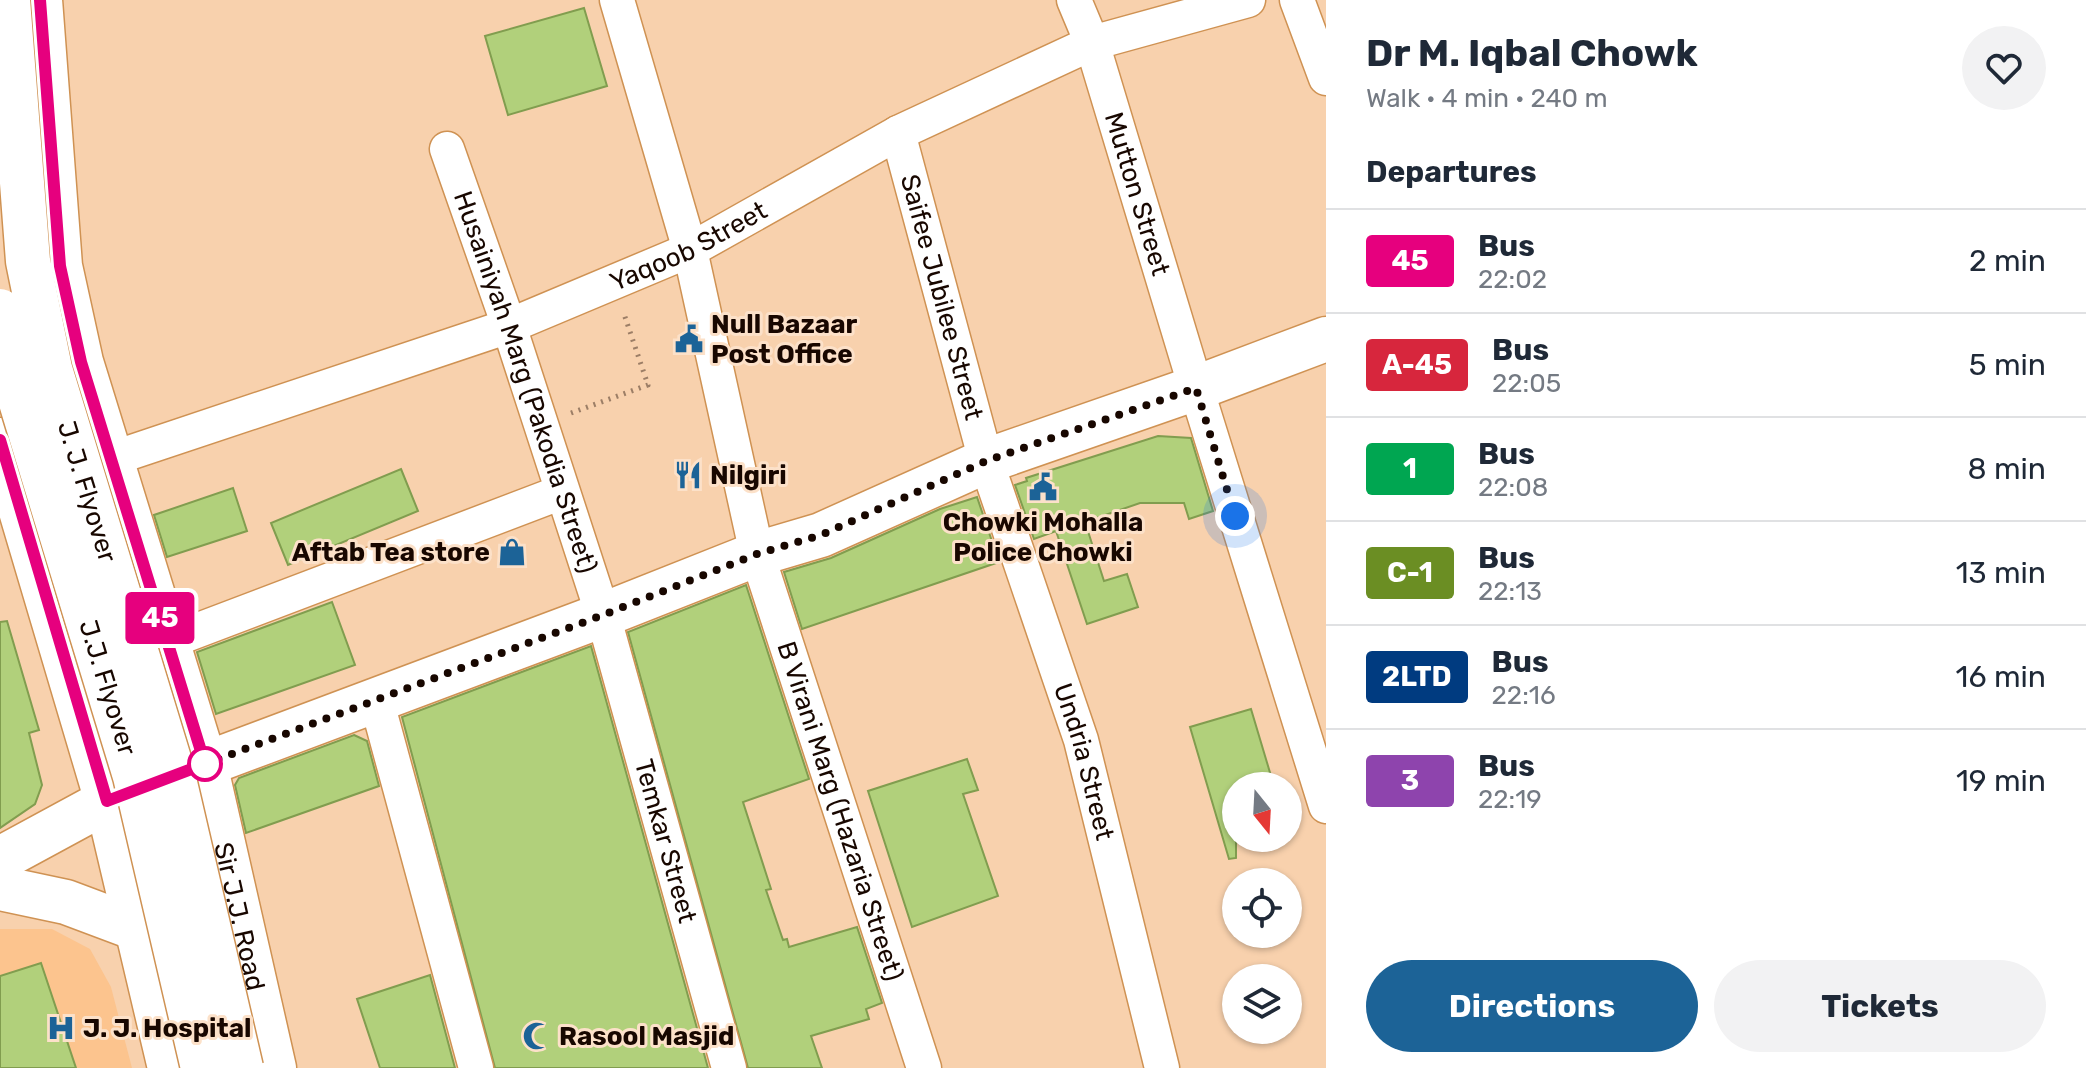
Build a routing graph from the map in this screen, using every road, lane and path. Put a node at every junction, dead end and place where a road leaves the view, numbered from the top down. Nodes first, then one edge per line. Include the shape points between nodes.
1 (8, 0) edge
2 (40, 0) edge
3 (617, 0) edge
4 (1074, 0) edge
5 (1248, 0) edge
6 (1297, 0) edge
7 (1092, 43) junction
8 (1326, 78) edge
9 (898, 133) junction
10 (447, 149) dead end
11 (690, 250) junction
12 (613, 283) junction
13 (0, 311) edge
14 (509, 326) junction
15 (1326, 339) edge
16 (1196, 388) junction
17 (540, 423) junction
18 (0, 440) edge
19 (111, 459) junction
20 (986, 461) junction
21 (562, 492) junction
22 (757, 554) junction
23 (603, 615) junction
24 (167, 642) junction
25 (376, 699) junction
26 (205, 764) junction
27 (107, 801) junction
28 (1326, 806) edge
29 (0, 859) edge
30 (0, 888) edge
31 (138, 929) junction
32 (170, 1068) edge
33 (203, 1068) edge
34 (241, 1068) edge
35 (274, 1068) edge
36 (476, 1068) edge
37 (729, 1068) edge
38 (924, 1068) edge
39 (1162, 1068) edge

1 - 34 main road, J. J. Flyover, bridge via 28,261 50,369 171,766
2 - 19 main road, Sir J.J. Road via 60,266 81,362
3 - 11 street, B Virani Marg (Hazaria Street)
4 - 7 street, Mutton Street
5 - 7 street, Yaqoob Street
6 - 8 street
7 - 9 street, Yaqoob Street
7 - 16 street, Mutton Street
9 - 11 street, Yaqoob Street
9 - 20 street, Saifee Jubilee Street
10 - 14 street, Husainiyah Marg (Pakodia Street)
11 - 12 street, Yaqoob Street
11 - 22 street, B Virani Marg (Hazaria Street)
12 - 14 street, Yaqoob Street
12 - 17 path via 648,385
13 - 33 main road, J.J. Flyover, bridge via 14,379 135,776
14 - 17 street, Husainiyah Marg (Pakodia Street)
14 - 19 street, Yaqoob Street
15 - 16 main road
16 - 20 main road
16 - 28 street, Mutton Street
17 - 21 street, Husainiyah Marg (Pakodia Street)
18 - 27 main road
19 - 24 main road, Sir J.J. Road
20 - 22 main road via 821,535
20 - 39 street, Undria Street via 1081,740
21 - 23 street, Husainiyah Marg (Pakodia Street)
21 - 24 street
22 - 23 main road
22 - 38 street, B Virani Marg (Hazaria Street)
23 - 25 main road
23 - 37 street, Temkar Street
24 - 26 main road, Sir J.J. Road
25 - 26 main road
25 - 36 street
26 - 27 main road
26 - 35 main road, Sir J.J. Road
27 - 29 main road
27 - 31 main road
30 - 31 main road via 66,902
31 - 32 main road

